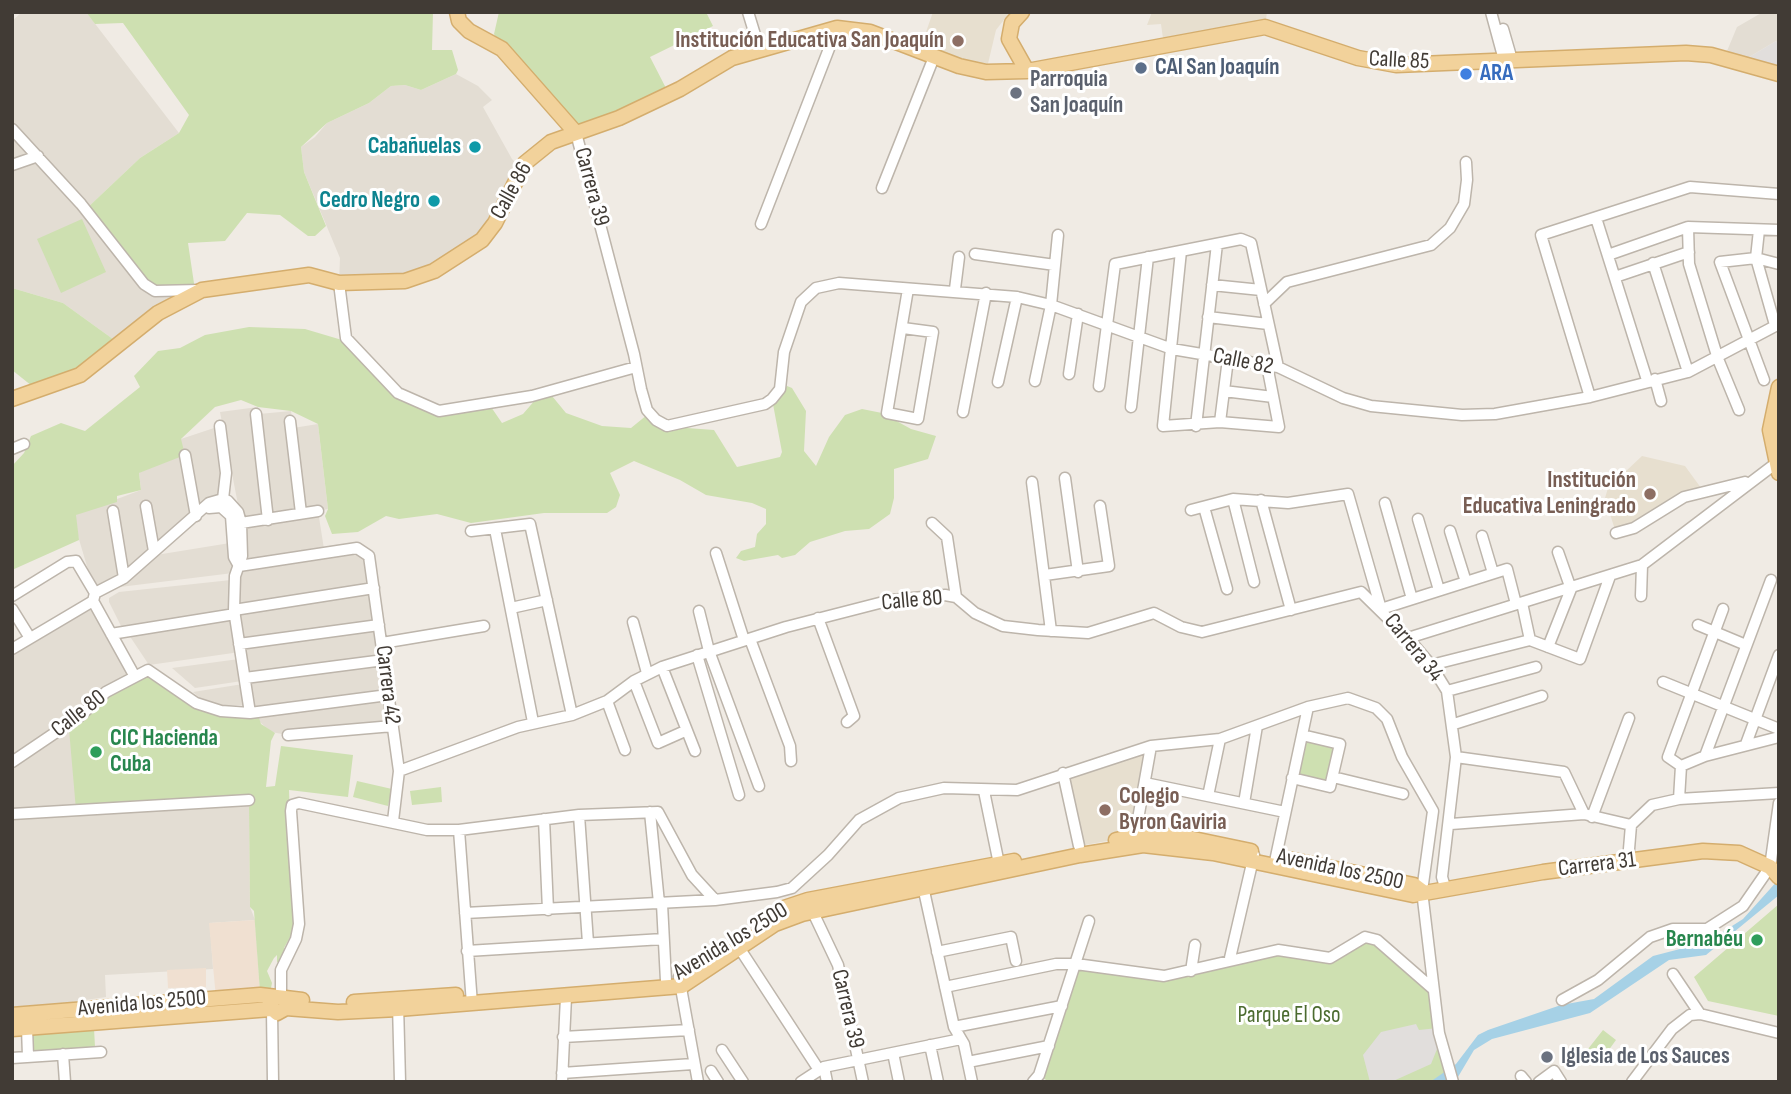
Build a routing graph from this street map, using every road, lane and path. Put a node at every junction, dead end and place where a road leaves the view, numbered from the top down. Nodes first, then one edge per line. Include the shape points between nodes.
1 (457, 12) edge
2 (748, 12) edge
3 (1022, 12) edge
4 (1492, 12) edge
5 (1499, 12) edge
6 (836, 27) junction
7 (759, 48) junction
8 (934, 57) junction
9 (1508, 60) junction
10 (1027, 71) junction
11 (1779, 74) edge
12 (12, 129) edge
13 (576, 133) junction
14 (38, 156) junction
15 (1466, 162) dead end
16 (12, 165) edge
17 (882, 188) dead end
18 (1779, 194) edge
19 (1596, 218) junction
20 (761, 224) dead end
21 (1688, 227) junction
22 (1759, 230) junction
23 (1779, 230) edge
24 (1058, 235) dead end
25 (1217, 244) junction
26 (1181, 251) junction
27 (1689, 252) junction
28 (975, 254) dead end
29 (1608, 256) junction
30 (959, 257) dead end
31 (1148, 257) junction
32 (1756, 258) junction
33 (1653, 263) junction
34 (1779, 264) edge
35 (1055, 265) junction
36 (1615, 277) junction
37 (339, 283) junction
38 (1212, 285) junction
39 (908, 289) junction
40 (955, 289) junction
41 (202, 290) junction
42 (1261, 290) junction
43 (986, 292) junction
44 (1017, 297) junction
45 (1264, 304) junction
46 (1051, 305) junction
47 (1078, 314) junction
48 (1208, 317) junction
49 (1268, 324) junction
50 (1107, 325) junction
51 (1777, 325) edge
52 (903, 328) junction
53 (1140, 337) junction
54 (1748, 341) junction
55 (1172, 349) junction
56 (1204, 354) junction
57 (1228, 359) junction
58 (1718, 359) junction
59 (1273, 366) junction
60 (636, 367) junction
61 (1688, 372) junction
62 (1069, 374) dead end
63 (1651, 379) junction
64 (1764, 380) dead end
65 (998, 382) dead end
66 (1035, 382) dead end
67 (1099, 386) dead end
68 (1779, 387) edge
69 (1224, 391) junction
70 (1273, 397) junction
71 (1590, 397) junction
72 (12, 399) edge
73 (772, 399) joint
74 (1661, 401) dead end
75 (1131, 407) dead end
76 (1739, 410) dead end
77 (963, 412) dead end
78 (256, 414) dead end
79 (290, 421) dead end
80 (1220, 422) junction
81 (220, 426) dead end
82 (1196, 426) junction
83 (24, 444) dead end
84 (12, 449) edge
85 (185, 456) dead end
86 (1778, 465) edge
87 (1065, 478) dead end
88 (1750, 480) junction
89 (1032, 482) dead end
90 (223, 499) junction
91 (1233, 499) junction
92 (1261, 500) junction
93 (1385, 503) dead end
94 (146, 506) dead end
95 (1100, 506) dead end
96 (1204, 507) junction
97 (1191, 510) dead end
98 (113, 511) dead end
99 (318, 511) dead end
100 (301, 513) junction
101 (198, 515) junction
102 (1418, 519) dead end
103 (268, 520) junction
104 (241, 523) junction
105 (932, 523) dead end
106 (495, 529) junction
107 (471, 531) dead end
108 (1450, 531) dead end
109 (1616, 533) dead end
110 (1482, 536) dead end
111 (154, 551) junction
112 (1558, 552) dead end
113 (716, 553) dead end
114 (1642, 565) junction
115 (239, 566) junction
116 (1078, 572) junction
117 (1493, 573) junction
118 (1045, 575) junction
119 (1609, 576) junction
120 (124, 578) junction
121 (1771, 580) dead end
122 (1466, 582) junction
123 (1254, 583) dead end
124 (374, 588) junction
125 (1227, 589) dead end
126 (1571, 589) junction
127 (1439, 590) junction
128 (12, 596) edge
129 (1642, 596) dead end
130 (94, 597) junction
131 (956, 597) junction
132 (1412, 599) junction
133 (547, 600) junction
134 (1519, 603) junction
135 (511, 608) junction
136 (12, 609) edge
137 (1381, 609) junction
138 (1723, 609) dead end
139 (1291, 610) junction
140 (699, 611) dead end
141 (234, 612) junction
142 (818, 618) junction
143 (632, 622) dead end
144 (379, 625) junction
145 (1698, 625) dead end
146 (484, 626) dead end
147 (1051, 631) junction
148 (1714, 632) junction
149 (111, 634) junction
150 (30, 638) junction
151 (1408, 638) junction
152 (747, 640) junction
153 (1530, 640) junction
154 (382, 643) junction
155 (239, 644) junction
156 (1746, 645) junction
157 (1548, 647) junction
158 (12, 649) edge
159 (709, 651) junction
160 (697, 655) junction
161 (1778, 659) edge
162 (384, 660) junction
163 (1431, 665) junction
164 (662, 667) junction
165 (1536, 667) dead end
166 (647, 673) junction
167 (134, 675) junction
168 (245, 678) junction
169 (634, 681) junction
170 (1663, 682) dead end
171 (1447, 691) junction
172 (1692, 694) junction
173 (388, 695) junction
174 (1542, 696) dead end
175 (607, 701) junction
176 (1723, 706) junction
177 (1308, 707) junction
178 (250, 713) junction
179 (572, 715) junction
180 (1629, 718) dead end
181 (1755, 719) junction
182 (533, 722) junction
183 (847, 722) dead end
184 (1454, 724) junction
185 (393, 726) junction
186 (1257, 726) junction
187 (1779, 729) edge
188 (685, 731) junction
189 (288, 735) dead end
190 (1302, 735) junction
191 (1779, 737) edge
192 (1220, 739) junction
193 (1745, 744) junction
194 (1151, 747) junction
195 (625, 750) dead end
196 (695, 751) dead end
197 (1704, 756) junction
198 (1456, 757) junction
199 (791, 761) dead end
200 (12, 762) edge
201 (1681, 766) junction
202 (400, 771) junction
203 (1063, 773) junction
204 (1292, 778) junction
205 (1331, 782) junction
206 (1145, 783) junction
207 (759, 786) dead end
208 (984, 791) junction
209 (1779, 793) edge
210 (1403, 794) dead end
211 (739, 795) dead end
212 (1208, 796) junction
213 (1679, 799) junction
214 (249, 800) dead end
215 (1244, 803) junction
216 (1779, 803) edge
217 (650, 812) junction
218 (1285, 812) junction
219 (12, 814) edge
220 (579, 815) junction
221 (1588, 816) junction
222 (544, 819) junction
223 (392, 821) junction
224 (1451, 824) junction
225 (1631, 825) junction
226 (459, 830) junction
227 (1135, 836) junction
228 (1079, 846) junction
229 (1254, 857) junction
230 (1275, 861) junction
231 (1628, 861) junction
232 (999, 864) junction
233 (1774, 871) edge
234 (923, 884) junction
235 (1445, 887) junction
236 (792, 888) junction
237 (1422, 891) junction
238 (715, 900) junction
239 (660, 904) junction
240 (585, 907) junction
241 (805, 907) junction
242 (548, 909) junction
243 (465, 913) junction
244 (1089, 921) dead end
245 (663, 939) junction
246 (588, 943) junction
247 (1195, 945) dead end
248 (738, 946) junction
249 (467, 951) junction
250 (937, 952) junction
251 (1230, 958) junction
252 (1016, 961) dead end
253 (1076, 964) junction
254 (1191, 971) junction
255 (1431, 972) junction
256 (1673, 974) dead end
257 (1418, 975) junction
258 (676, 981) junction
259 (945, 987) junction
260 (1432, 988) junction
261 (566, 997) junction
262 (471, 999) junction
263 (278, 1000) junction
264 (1562, 1000) dead end
265 (398, 1004) junction
266 (1062, 1006) junction
267 (1700, 1014) junction
268 (12, 1015) edge
269 (954, 1027) junction
270 (20, 1029) edge
271 (689, 1030) junction
272 (1779, 1033) edge
273 (563, 1037) junction
274 (961, 1039) junction
275 (930, 1045) junction
276 (1049, 1046) junction
277 (722, 1050) dead end
278 (102, 1052) dead end
279 (893, 1053) junction
280 (63, 1054) junction
281 (28, 1056) junction
282 (12, 1058) edge
283 (859, 1059) junction
284 (968, 1062) junction
285 (693, 1064) junction
286 (822, 1068) junction
287 (711, 1071) dead end
288 (562, 1078) edge
289 (65, 1082) edge
290 (274, 1082) edge
291 (400, 1082) edge
292 (698, 1082) edge
293 (718, 1082) edge
294 (743, 1082) edge
295 (801, 1082) edge
296 (827, 1082) edge
297 (863, 1082) edge
298 (899, 1082) edge
299 (938, 1082) edge
300 (972, 1082) edge
301 (1033, 1082) edge
302 (1452, 1082) edge
303 (1539, 1082) edge
304 (1561, 1082) edge
305 (1632, 1082) edge

1 - 13 main road, Carrera 39 via 469,31 502,49
2 - 7 street
3 - 10 main road via 1012,23 1009,39
4 - 9 street
5 - 9 street
6 - 7 main road, Calle 86
6 - 8 main road, Calle 86 via 870,32
6 - 20 street
7 - 13 main road, Calle 86 via 631,112
8 - 10 main road, Calle 86 via 986,72
8 - 17 street
9 - 10 main road, Calle 85 via 1396,65 1276,30 1254,28
9 - 11 main road, Calle 85 via 1686,53 1712,55
12 - 14 street
13 - 37 main road, Calle 86 via 560,137 532,155 495,223 461,255 405,281
13 - 60 street, Carrera 39
14 - 16 street
14 - 41 street via 144,284 155,291
15 - 45 street via 1464,204 1450,228 1431,245 1287,282
18 - 19 street via 1689,187
19 - 29 street
19 - 71 street via 1541,235
21 - 22 street
21 - 27 street
21 - 29 street
22 - 23 street
22 - 32 street
24 - 35 street
25 - 26 street
25 - 38 street
25 - 42 street via 1247,239 1251,243
26 - 31 street
26 - 55 street
27 - 33 street
27 - 58 street
28 - 35 street
29 - 36 street
30 - 40 street
31 - 50 street via 1115,264
31 - 53 street
32 - 34 street
32 - 51 street
32 - 54 street via 1720,262
33 - 36 street
33 - 61 street
35 - 46 street
36 - 63 street
37 - 41 main road, Calle 86 via 297,276
37 - 60 street via 346,338 398,393 439,411 532,396
38 - 42 street
38 - 48 street
39 - 40 street, Calle 82
39 - 52 street
39 - 73 street, Calle 82 via 839,283 816,288 801,302 784,352 780,389
40 - 43 street, Calle 82
41 - 72 main road, Calle 86 via 158,313 80,375
42 - 45 street
43 - 44 street, Calle 82
43 - 77 street
44 - 46 street, Calle 82
44 - 65 street
45 - 49 street
46 - 47 street, Calle 82
46 - 66 street
47 - 50 street, Calle 82
47 - 62 street
48 - 49 street
48 - 56 street
49 - 59 street
50 - 53 street, Calle 82
50 - 67 street
51 - 54 street, Calle 82
52 - 52 street via 887,412 918,419 933,332
53 - 55 street, Calle 82
53 - 75 street
54 - 58 street, Calle 82
54 - 64 street
55 - 56 street, Calle 82
55 - 82 street via 1163,426
56 - 57 street, Calle 82
56 - 82 street
57 - 59 street, Calle 82
57 - 69 street
58 - 61 street, Calle 82
58 - 76 street
59 - 70 street
59 - 71 street, Calle 82 via 1343,398 1401,411 1495,415
60 - 73 street, Carrera 39 via 647,410 667,426
61 - 63 street, Calle 82
63 - 71 street, Calle 82
63 - 74 street
68 - 86 main road via 1770,430
69 - 70 street
69 - 80 street
70 - 80 street via 1279,427
78 - 103 street
79 - 100 street
80 - 82 street
81 - 90 street via 226,473
83 - 84 street
85 - 101 street
86 - 88 street
87 - 116 street
88 - 109 street via 1684,497 1634,528
88 - 114 street
89 - 118 street
90 - 101 street via 209,503
90 - 104 street via 233,505
91 - 92 street
91 - 96 street
91 - 123 street
92 - 137 street, Carrera 34 via 1288,503 1348,494
92 - 139 street
93 - 132 street
94 - 111 street
95 - 116 street via 1109,566
96 - 97 street
96 - 125 street
98 - 120 street
99 - 100 street
100 - 103 street
101 - 111 street
101 - 115 street via 215,506 228,511
102 - 127 street
103 - 104 street
104 - 115 street
105 - 131 street via 947,537
106 - 107 street
106 - 133 street via 530,524
106 - 135 street
108 - 122 street
110 - 117 street
111 - 120 street
112 - 126 street
113 - 152 street
114 - 119 street
114 - 129 street
115 - 124 street, Carrera 42 via 358,548 369,556
115 - 141 street
116 - 118 street
117 - 122 street
117 - 134 street via 1507,569
118 - 147 street
119 - 126 street
119 - 157 street via 1580,659
120 - 130 street
121 - 156 street
122 - 127 street
124 - 141 street
124 - 144 street, Carrera 42
126 - 134 street
126 - 157 street
127 - 132 street
128 - 130 street via 76,561
130 - 149 street
130 - 150 street
131 - 142 street, Calle 80 via 935,594 891,600
131 - 147 street, Calle 80 via 975,613 1003,626
132 - 137 street
133 - 135 street
133 - 179 street
134 - 151 street
134 - 153 street
135 - 182 street
136 - 150 street
137 - 139 street, Calle 80 via 1361,592
137 - 151 street, Carrera 34
138 - 148 street
139 - 147 street, Calle 80 via 1202,632 1154,613 1088,633
140 - 159 street
141 - 149 street
141 - 155 street
142 - 152 street, Calle 80
142 - 183 street via 855,716
143 - 166 street
144 - 154 street, Carrera 42
144 - 155 street
145 - 148 street
146 - 154 street
148 - 156 street
148 - 172 street
149 - 167 street
150 - 158 street
151 - 163 street, Carrera 34
152 - 159 street, Calle 80
152 - 199 street via 790,746
153 - 157 street
153 - 163 street
154 - 162 street, Carrera 42
155 - 168 street
156 - 176 street
159 - 160 street, Calle 80
159 - 207 street
160 - 164 street, Calle 80
160 - 211 street
161 - 181 street
162 - 168 street
162 - 173 street, Carrera 42
163 - 171 street, Carrera 34
164 - 166 street, Calle 80
164 - 188 street
165 - 171 street
166 - 169 street, Calle 80
167 - 178 street, Calle 80 via 148,670 208,709
167 - 200 street, Calle 80
168 - 178 street
169 - 175 street, Calle 80
169 - 188 street via 658,743
170 - 172 street
171 - 184 street, Carrera 34
172 - 176 street
172 - 201 street via 1668,757
173 - 178 street
173 - 185 street, Carrera 42
174 - 184 street
175 - 179 street, Calle 80
175 - 195 street
176 - 181 street
176 - 197 street
177 - 186 street
177 - 190 street
177 - 237 street via 1348,698 1376,708 1387,719 1402,758 1433,811
179 - 182 street, Calle 80
180 - 221 street
181 - 187 street
181 - 193 street
182 - 202 street, Calle 80
184 - 198 street, Carrera 34
185 - 189 street
185 - 202 street, Carrera 42
186 - 192 street
186 - 215 street
188 - 196 street
190 - 204 street
190 - 205 street via 1340,744
191 - 193 street
192 - 194 street
192 - 212 street
193 - 197 street
194 - 203 street
194 - 206 street
197 - 201 street
198 - 221 street via 1564,772
198 - 224 street, Carrera 34
201 - 213 street
202 - 223 street, Carrera 42
203 - 208 street via 1017,790
203 - 228 street
204 - 205 street
204 - 218 street
205 - 210 street
206 - 212 street
206 - 227 street
208 - 232 street
208 - 236 street via 944,788 899,798 859,820
209 - 213 street
212 - 215 street
213 - 225 street via 1652,805
214 - 219 street
215 - 218 street
216 - 233 street
217 - 220 street
217 - 238 street via 658,812 692,875
217 - 239 street
218 - 230 street
220 - 222 street
220 - 240 street
221 - 224 street
221 - 225 street
222 - 226 street
222 - 242 street
223 - 226 street via 427,830
223 - 263 street via 292,805 299,924 281,970
224 - 235 street, Carrera 34 via 1442,877
225 - 231 street
226 - 243 street
227 - 228 main road, Avenida los 2500
227 - 229 main road, Avenida los 2500 via 1179,836
228 - 232 main road, Avenida los 2500
229 - 230 main road, Avenida los 2500
229 - 234 main road, Avenida los 2500 via 1143,845
229 - 251 street
230 - 237 main road, Avenida los 2500 via 1413,895
231 - 233 main road, Carrera 31 via 1703,851 1739,852
231 - 235 main road, Carrera 31
232 - 234 main road, Avenida los 2500
233 - 264 street via 1734,913 1703,930 1657,933 1598,980
234 - 241 main road, Avenida los 2500
234 - 250 street
235 - 237 main road, Carrera 31
236 - 238 street
236 - 241 street, Carrera 39
237 - 255 street
238 - 239 street
239 - 240 street
239 - 245 street
240 - 242 street
240 - 246 street
241 - 248 main road, Avenida los 2500
241 - 258 main road, Avenida los 2500 via 784,908
241 - 283 street, Carrera 39 via 838,965
242 - 243 street
243 - 249 street
244 - 253 street
245 - 246 street
245 - 258 street
246 - 249 street
247 - 254 street
248 - 258 main road, Avenida los 2500
248 - 286 street
249 - 262 street
250 - 252 street via 1011,937
250 - 259 street
251 - 254 street
251 - 257 street via 1286,950 1330,958 1368,937
253 - 254 street via 1164,976
253 - 259 street
253 - 266 street
255 - 257 street
255 - 260 street
256 - 267 street
257 - 260 street
258 - 261 main road, Avenida los 2500
258 - 262 main road, Avenida los 2500
258 - 271 street
259 - 269 street
260 - 302 street
261 - 262 main road, Avenida los 2500
261 - 273 street
262 - 265 main road, Avenida los 2500
263 - 265 main road, Avenida los 2500 via 338,1012
263 - 268 main road, Avenida los 2500 via 216,998
263 - 270 main road, Avenida los 2500
263 - 290 street
265 - 291 street
266 - 269 street
266 - 276 street
267 - 272 street
267 - 305 street via 1689,1015 1672,1029
269 - 274 street
270 - 281 street
271 - 273 street
271 - 285 street
273 - 288 street
274 - 275 street
274 - 284 street
275 - 279 street
275 - 299 street
276 - 284 street
276 - 301 street
277 - 294 street
278 - 280 street
279 - 283 street
279 - 298 street
280 - 281 street
280 - 289 street
281 - 282 street
283 - 286 street
283 - 297 street, Carrera 39
284 - 300 street
285 - 288 street
285 - 292 street
286 - 295 street
286 - 296 street
287 - 293 street
303 - 304 street via 1554,1071

